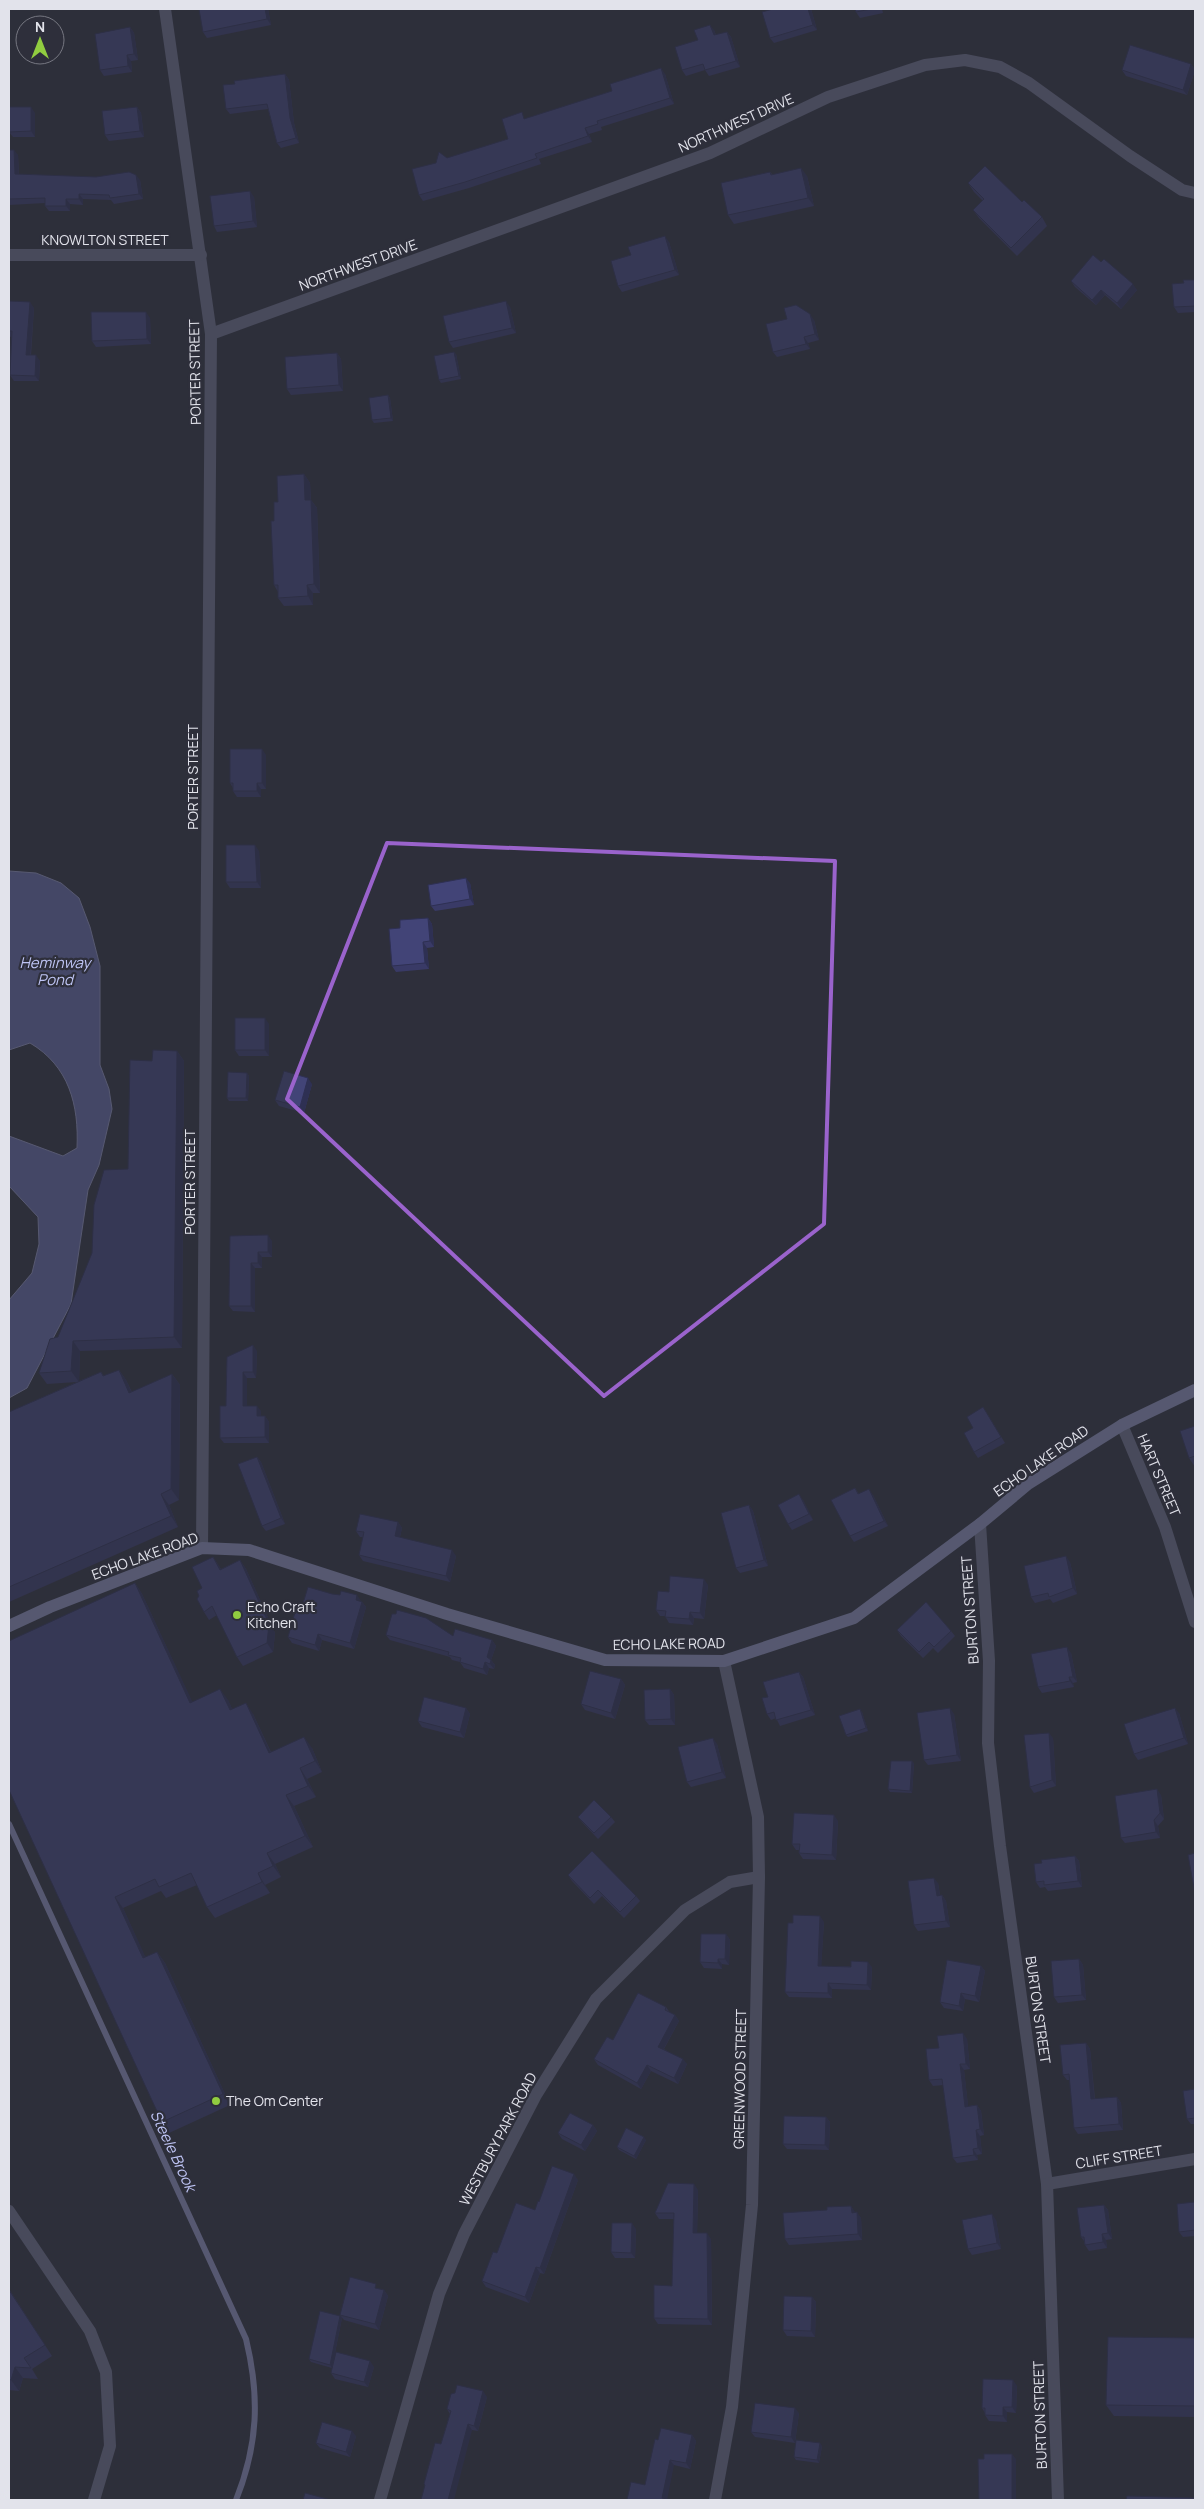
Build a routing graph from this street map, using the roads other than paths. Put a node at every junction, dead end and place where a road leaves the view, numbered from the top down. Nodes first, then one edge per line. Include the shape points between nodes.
1 (165, 9) edge
2 (1195, 193) edge
3 (9, 255) edge
4 (201, 255) junction
5 (211, 334) junction
6 (1195, 1390) edge
7 (1122, 1425) junction
8 (980, 1524) junction
9 (202, 1548) junction
10 (1195, 1622) edge
11 (9, 1626) edge
12 (724, 1661) junction
13 (759, 1877) junction
14 (1195, 2160) edge
15 (1047, 2184) junction
16 (9, 2211) edge
17 (94, 2500) edge
18 (380, 2500) edge
19 (716, 2500) edge
20 (1058, 2500) edge

1 - 4 street, PORTER STREET
2 - 5 street, NORTHWEST DRIVE via 1182,190 1029,83 1000,68 965,60 925,65 828,97 710,153
3 - 4 street, KNOWLTON STREET
4 - 5 street, PORTER STREET
5 - 9 street, PORTER STREET
6 - 7 main road, ECHO LAKE ROAD
7 - 8 main road, ECHO LAKE ROAD via 1028,1484
7 - 10 street, HART STREET via 1165,1528
8 - 12 main road, ECHO LAKE ROAD via 854,1618
8 - 15 street, BURTON STREET via 989,1661 988,1743
9 - 11 main road, ECHO LAKE ROAD
9 - 12 main road, ECHO LAKE ROAD via 249,1550 447,1614 605,1660
12 - 13 street, GREENWOOD STREET via 758,1816
13 - 18 street, WESTBURY PARK ROAD via 730,1882 684,1910 596,1999 536,2095 464,2234 439,2294
13 - 19 street, GREENWOOD STREET via 752,2205 732,2407
14 - 15 street, CLIFF STREET
15 - 20 street, BURTON STREET
16 - 17 street via 90,2331 106,2372 110,2446

